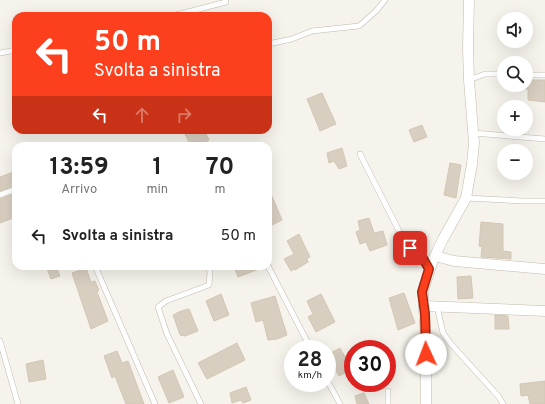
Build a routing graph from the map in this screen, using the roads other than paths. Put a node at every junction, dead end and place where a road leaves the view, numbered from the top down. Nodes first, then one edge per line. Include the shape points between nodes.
1 (385, 0) edge
2 (470, 0) edge
3 (226, 2) dead end
4 (187, 12) edge
5 (272, 43) edge
6 (12, 51) edge
7 (0, 54) edge
8 (497, 74) edge
9 (533, 75) edge
10 (545, 75) edge
11 (468, 80) junction
12 (473, 133) junction
13 (545, 139) edge
14 (360, 154) dead end
15 (12, 190) edge
16 (0, 195) edge
17 (466, 198) junction
18 (545, 201) edge
19 (435, 256) junction
20 (429, 269) junction
21 (545, 269) edge
22 (97, 270) edge
23 (209, 270) edge
24 (270, 270) edge
25 (424, 306) junction
26 (437, 306) junction
27 (545, 311) edge
28 (306, 340) edge
29 (0, 341) edge
30 (334, 392) edge
31 (388, 392) edge
32 (18, 404) edge
33 (155, 404) edge
34 (200, 404) edge
35 (340, 404) edge
36 (388, 404) edge
37 (426, 404) edge
38 (503, 404) edge

1 - 5 lane via 359,26 312,31
2 - 11 street
3 - 4 lane
6 - 7 lane
8 - 11 lane via 485,74
9 - 10 lane
11 - 12 street
12 - 13 lane
12 - 17 street via 472,164
14 - 20 lane via 402,236 410,248 421,255
15 - 16 lane
17 - 18 lane
17 - 19 street via 442,238
19 - 20 street
19 - 21 street via 454,261
20 - 25 street via 422,292
22 - 33 lane
23 - 34 lane via 209,285 166,301 158,307 167,334
24 - 28 lane
25 - 26 street
25 - 37 street
26 - 27 street
26 - 38 lane via 443,333
29 - 32 lane
30 - 35 lane
31 - 36 lane

